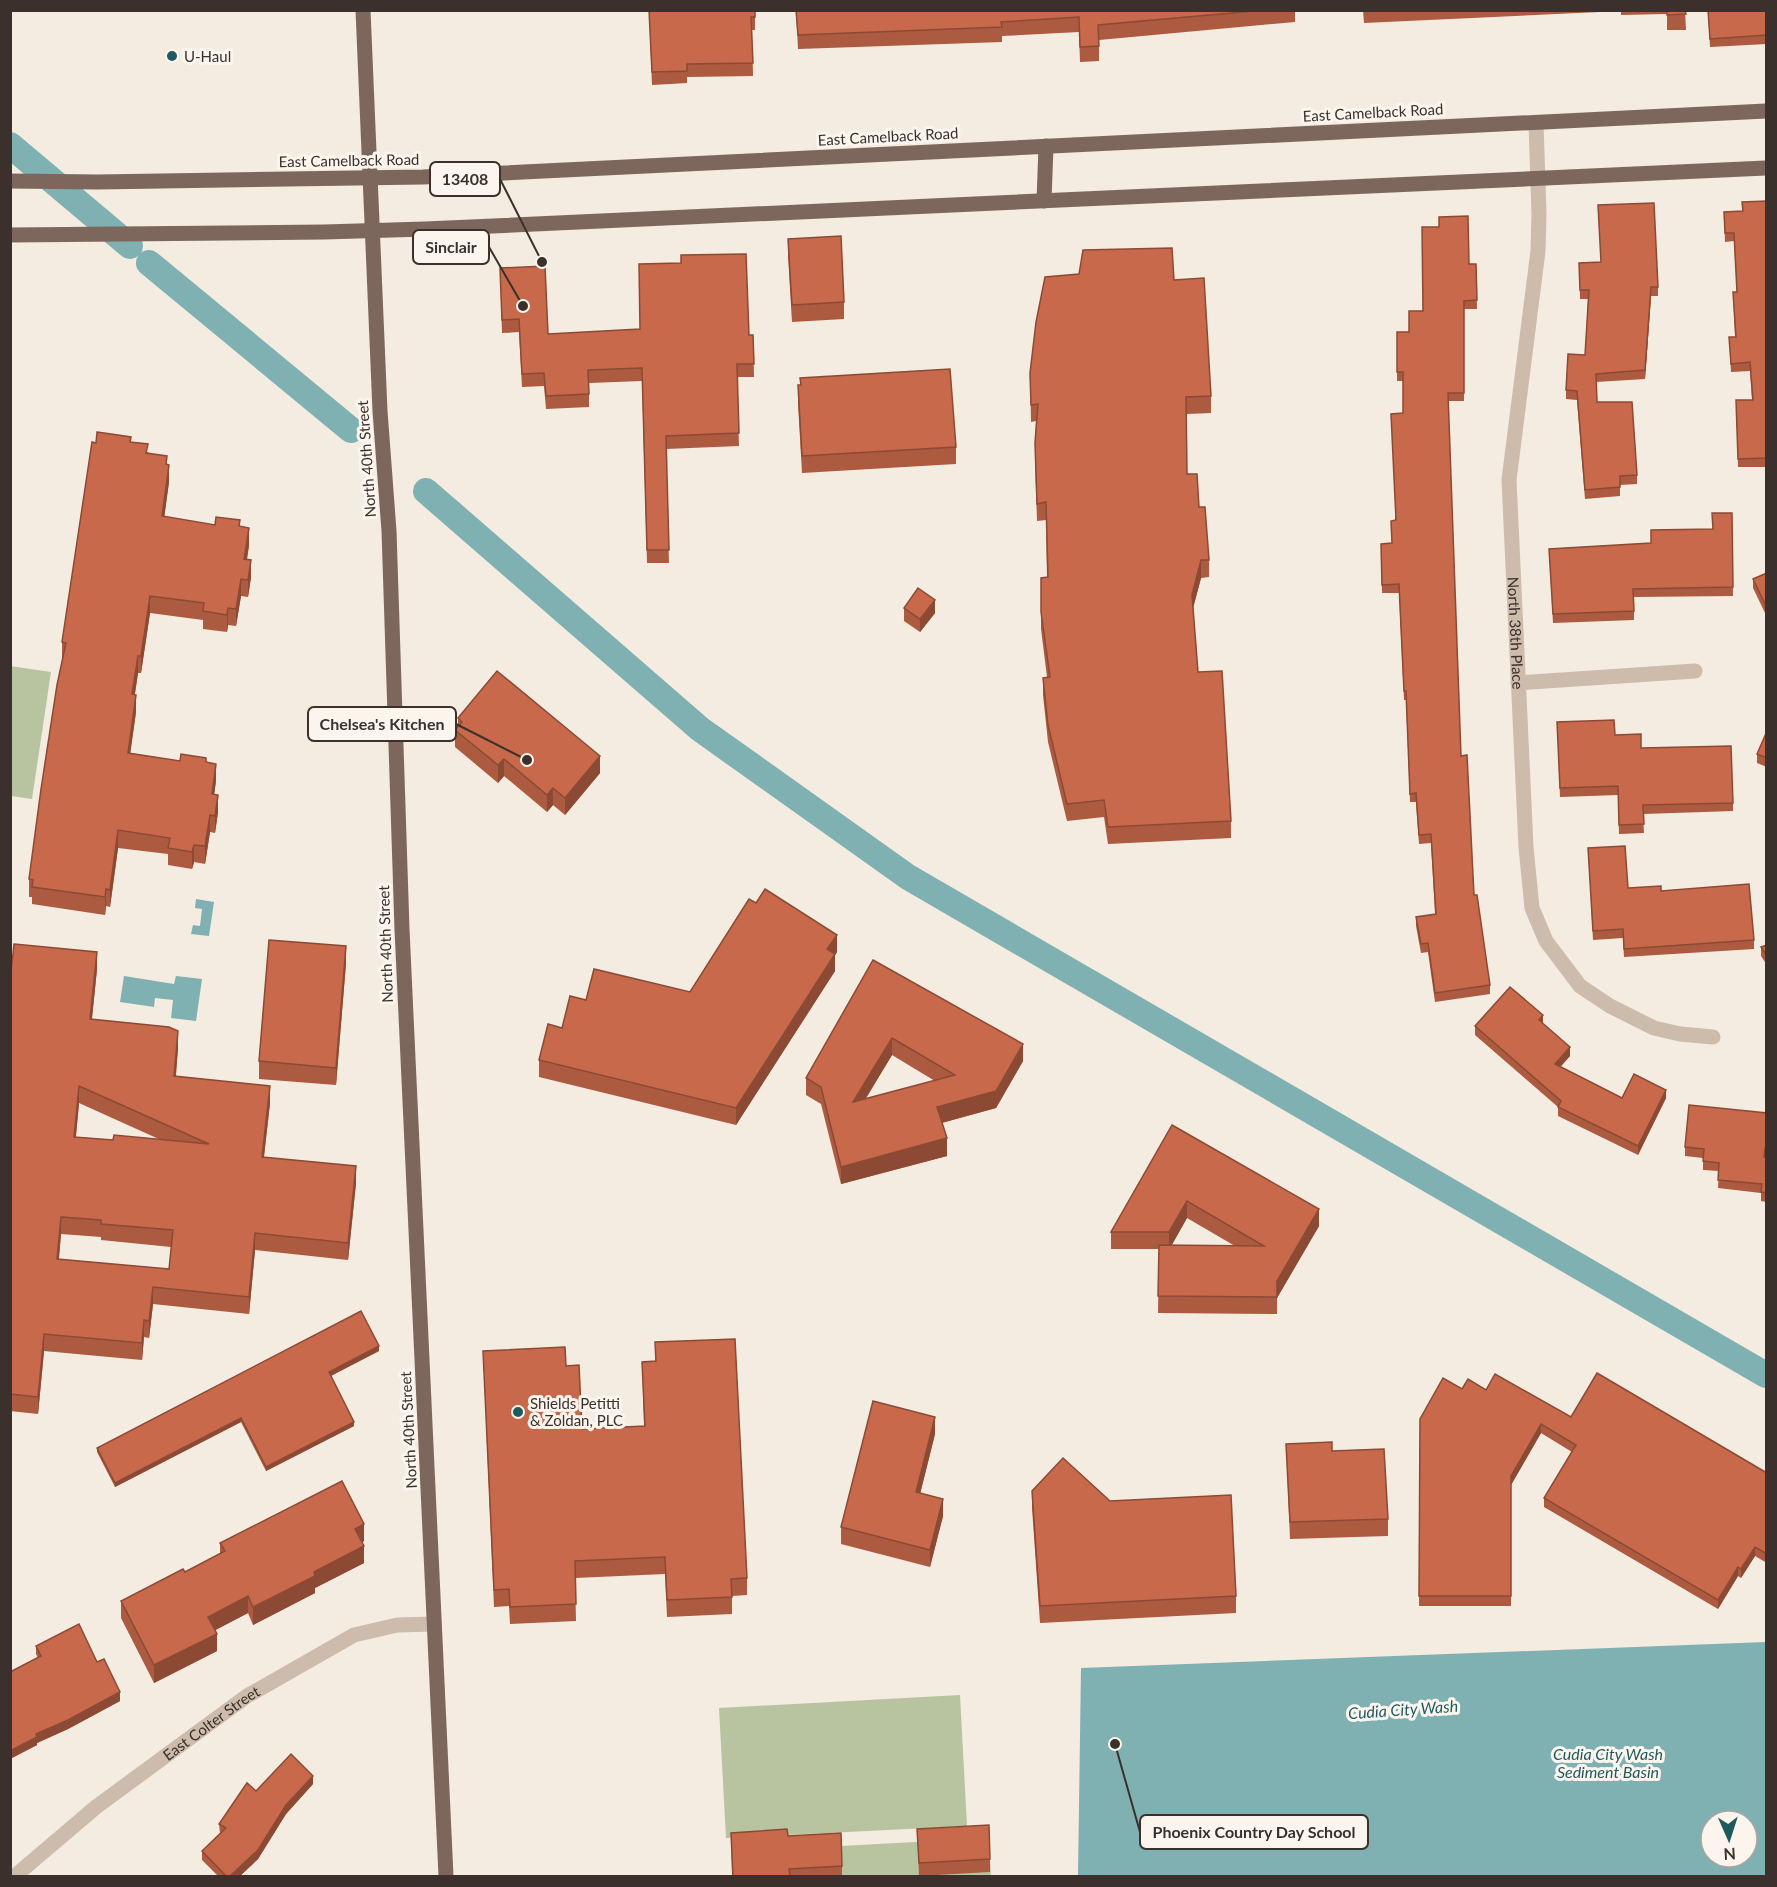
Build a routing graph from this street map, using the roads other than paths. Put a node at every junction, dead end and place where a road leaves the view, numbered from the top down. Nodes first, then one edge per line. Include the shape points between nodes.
1 (363, 10) edge
2 (1767, 111) edge
3 (1536, 123) junction
4 (1046, 146) junction
5 (1767, 168) edge
6 (370, 178) junction
7 (1538, 180) junction
8 (10, 181) edge
9 (1044, 201) junction
10 (374, 231) junction
11 (10, 235) edge
12 (1695, 671) dead end
13 (1518, 683) junction
14 (1713, 1037) dead end
15 (434, 1624) junction
16 (15, 1876) edge
17 (446, 1876) edge

1 - 6 main road, North 40th Street
2 - 3 main road, East Camelback Road
3 - 4 main road, East Camelback Road
3 - 7 street, North 38th Place
4 - 6 main road, East Camelback Road
4 - 9 main road
5 - 7 main road
6 - 8 main road, East Camelback Road
6 - 10 main road, North 40th Street
7 - 9 main road
7 - 13 street, North 38th Place via 1537,268 1509,480
9 - 10 main road
10 - 11 main road
10 - 15 main road, North 40th Street
12 - 13 street
13 - 14 street, North 38th Place via 1529,892 1546,941 1580,986 1610,1006 1654,1028
15 - 16 street, East Colter Street via 397,1625 354,1635 247,1696 96,1807
15 - 17 main road, North 40th Street

